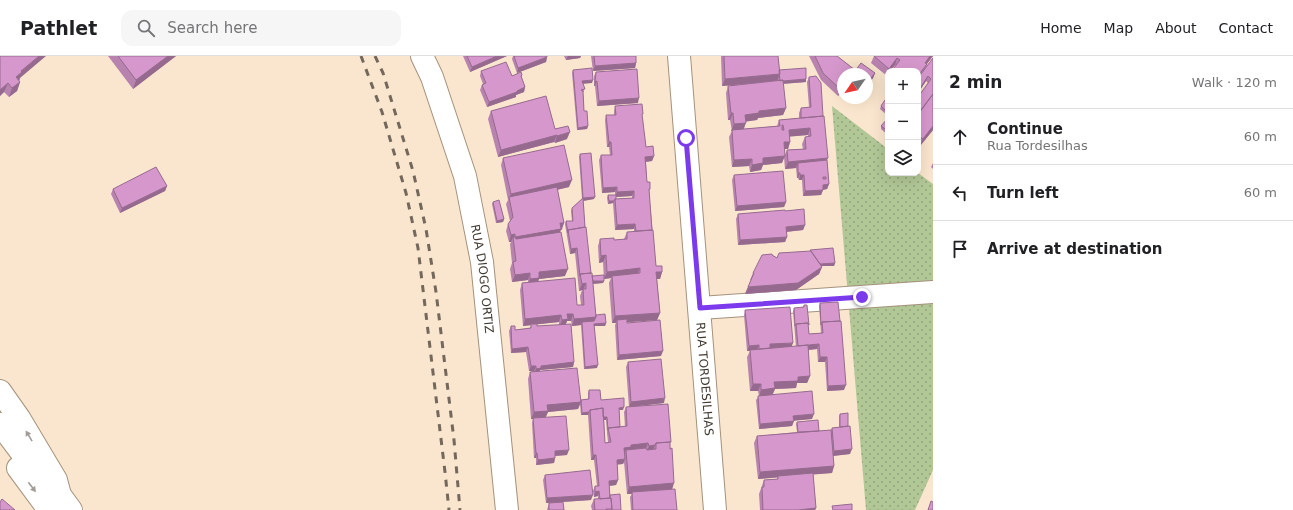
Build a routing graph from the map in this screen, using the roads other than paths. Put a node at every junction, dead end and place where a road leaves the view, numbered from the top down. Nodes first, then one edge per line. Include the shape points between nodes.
1 (422, 56) edge
2 (679, 56) edge
3 (933, 292) edge
4 (700, 308) junction
5 (0, 391) edge
6 (0, 424) edge
7 (0, 445) edge
8 (60, 505) edge
9 (507, 510) edge
10 (716, 510) edge

1 - 9 street, RUA DIOGO ORTIZ via 432,77 465,176 482,262
2 - 4 street, RUA TORDESILHAS
3 - 4 street
4 - 10 street, RUA TORDESILHAS
8 -> 5 street via 56,480
6 - 8 street
7 -> 8 street

